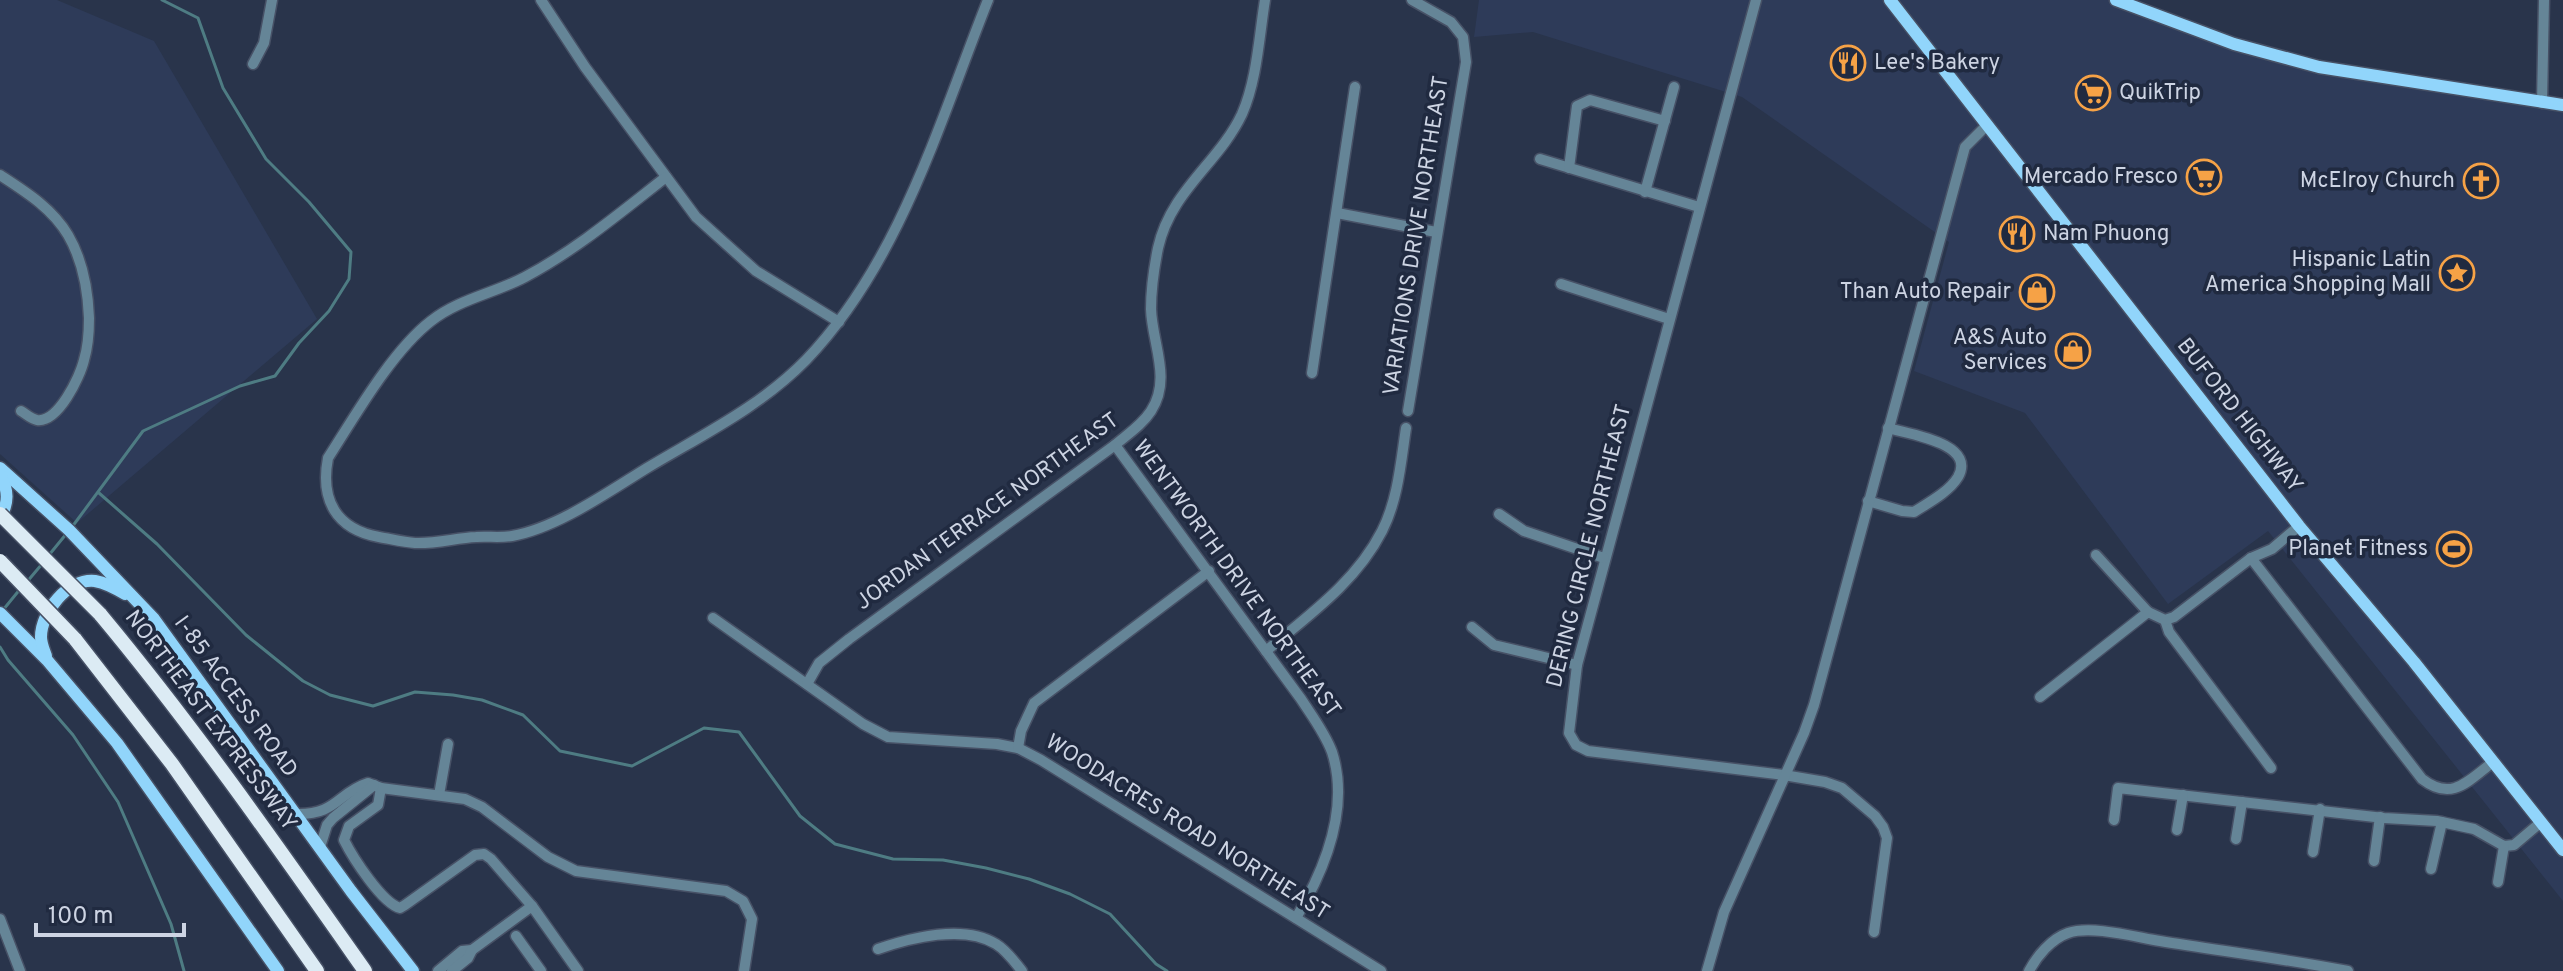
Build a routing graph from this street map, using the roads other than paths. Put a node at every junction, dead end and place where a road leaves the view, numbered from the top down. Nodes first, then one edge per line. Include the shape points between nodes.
1 (272, 0) edge
2 (541, 0) edge
3 (988, 0) edge
4 (1265, 0) edge
5 (1412, 0) edge
6 (1756, 0) edge
7 (1890, 0) edge
8 (2116, 0) edge
9 (2544, 0) edge
10 (253, 64) dead end
11 (1355, 87) dead end
12 (1674, 87) dead end
13 (2542, 103) junction
14 (2563, 105) edge
15 (1665, 121) junction
16 (1987, 125) junction
17 (1540, 159) dead end
18 (1569, 168) junction
19 (0, 175) edge
20 (666, 177) junction
21 (1645, 192) junction
22 (1699, 207) junction
23 (1337, 213) junction
24 (1436, 232) junction
25 (1561, 284) dead end
26 (1669, 319) junction
27 (839, 322) junction
28 (1312, 373) dead end
29 (21, 411) dead end
30 (1408, 411) dead end
31 (1406, 428) dead end
32 (1888, 428) junction
33 (1115, 445) junction
34 (0, 468) edge
35 (0, 475) edge
36 (1868, 501) junction
37 (1499, 514) dead end
38 (0, 516) edge
39 (2299, 526) junction
40 (2096, 555) dead end
41 (1604, 558) junction
42 (2251, 558) junction
43 (0, 561) edge
44 (1209, 571) junction
45 (138, 602) junction
46 (2148, 612) junction
47 (0, 613) edge
48 (713, 618) dead end
49 (2165, 620) junction
50 (1472, 627) dead end
51 (1266, 651) junction
52 (47, 660) junction
53 (1577, 665) junction
54 (807, 684) junction
55 (2040, 697) dead end
56 (448, 744) dead end
57 (1018, 748) junction
58 (2493, 762) junction
59 (2271, 768) dead end
60 (1784, 775) junction
61 (378, 786) junction
62 (439, 795) junction
63 (2183, 795) junction
64 (2242, 802) junction
65 (343, 805) junction
66 (2320, 809) junction
67 (296, 814) junction
68 (2380, 817) junction
69 (2114, 820) dead end
70 (2442, 822) junction
71 (2540, 823) junction
72 (2177, 830) dead end
73 (2236, 839) dead end
74 (2504, 846) junction
75 (320, 847) junction
76 (2563, 850) edge
77 (2313, 852) dead end
78 (2374, 861) dead end
79 (2431, 869) dead end
80 (2498, 882) dead end
81 (532, 906) junction
82 (1296, 918) junction
83 (0, 919) edge
84 (1874, 932) dead end
85 (516, 936) dead end
86 (878, 949) dead end
87 (454, 968) edge
88 (20, 971) edge
89 (278, 971) edge
90 (317, 971) edge
91 (365, 971) edge
92 (413, 971) edge
93 (438, 971) edge
94 (541, 971) edge
95 (578, 971) edge
96 (744, 971) edge
97 (1022, 971) edge
98 (1381, 971) edge
99 (1707, 971) edge
100 (2029, 971) edge
101 (2348, 971) edge

1 - 10 street via 264,43
2 - 20 street
3 - 27 street via 907,209
4 - 33 street, JORDAN TERRACE NORTHEAST via 1242,114 1180,196 1159,245 1151,312 1159,389 1152,409
5 - 24 street, VARIATIONS DRIVE NORTHEAST via 1451,22 1465,49
6 - 22 street, DERING CIRCLE NORTHEAST
7 - 16 main road, BUFORD HIGHWAY
8 - 13 main road via 2302,63
9 - 13 street
11 - 23 street
12 - 15 street
13 - 14 main road
15 - 18 street via 1590,100 1577,106
15 - 21 street
16 - 32 street via 1965,147
16 - 39 main road, BUFORD HIGHWAY
17 - 18 street
18 - 21 street
19 - 29 street via 44,206 68,236 88,307 84,360 67,396 43,420
20 - 27 street via 696,217 756,271
20 - 27 street via 588,237 524,277 451,307 408,343 328,458 328,498 347,526 416,543 512,536 566,517 760,401
21 - 22 street
22 - 26 street, DERING CIRCLE NORTHEAST
23 - 24 street
23 - 28 street
24 - 30 street, VARIATIONS DRIVE NORTHEAST
25 - 26 street
26 - 41 street, DERING CIRCLE NORTHEAST
31 - 51 street, VARIATIONS DRIVE NORTHEAST via 1393,500 1363,562 1333,595
32 - 36 street
32 - 36 street via 1954,449 1961,468 1950,486 1914,512
33 - 44 street, WENTWORTH DRIVE NORTHEAST
33 - 54 street, JORDAN TERRACE NORTHEAST via 849,639 819,663
34 - 45 main road, I-85 ACCESS ROAD
35 - 38 main road via 8,492
36 - 60 street via 1814,705
37 - 41 street via 1524,531
38 - 91 highway, NORTHEAST EXPRESSWAY, bridge via 100,614 158,683
39 - 42 street via 2272,549
39 - 58 main road, BUFORD HIGHWAY
40 - 46 street
41 - 53 street, DERING CIRCLE NORTHEAST
42 - 49 street
42 - 58 street via 2422,779 2435,789 2455,789
43 - 90 highway, bridge via 75,639 172,764
44 - 51 street, WENTWORTH DRIVE NORTHEAST
44 - 57 street via 1034,703
45 - 52 main road via 96,581 70,588 45,620 41,636
45 - 67 main road, I-85 ACCESS ROAD
46 - 49 street
46 - 55 street
47 - 52 main road
48 - 54 street, WOODACRES ROAD NORTHEAST
49 - 59 street
50 - 53 street via 1494,645
51 - 82 street, WENTWORTH DRIVE NORTHEAST via 1321,730 1336,775 1337,799 1321,871
52 - 89 main road via 117,743
53 - 60 street, DERING CIRCLE NORTHEAST via 1569,733 1581,749
54 - 57 street, WOODACRES ROAD NORTHEAST via 888,737
56 - 62 street
57 - 82 street, WOODACRES ROAD NORTHEAST
58 - 71 main road, BUFORD HIGHWAY
60 - 84 street, DERING CIRCLE NORTHEAST via 1842,788 1883,827 1887,852
60 - 99 street via 1724,912
61 - 62 street
61 - 65 street via 363,785
61 - 81 street via 378,805 349,826 344,840 390,904 400,908 475,855 484,854
62 - 96 street via 482,807 548,857 576,871 726,891 743,901 752,919
63 - 64 street
63 - 69 street via 2118,788
63 - 72 street
64 - 66 street
64 - 73 street
65 - 67 street via 319,814
65 - 75 street via 327,825
66 - 68 street
66 - 77 street
67 - 75 main road, I-85 ACCESS ROAD
68 - 70 street
68 - 78 street
70 - 74 street via 2474,829
70 - 79 street
71 - 74 street via 2514,845
71 - 76 main road, BUFORD HIGHWAY
74 - 80 street
75 - 92 main road, I-85 ACCESS ROAD
81 - 87 street
81 - 95 street
82 - 98 street, WOODACRES ROAD NORTHEAST
83 - 88 street
85 - 94 street
86 - 97 street via 940,933 982,938 997,944
87 - 93 street
100 - 101 street via 2053,942 2068,933 2089,931

